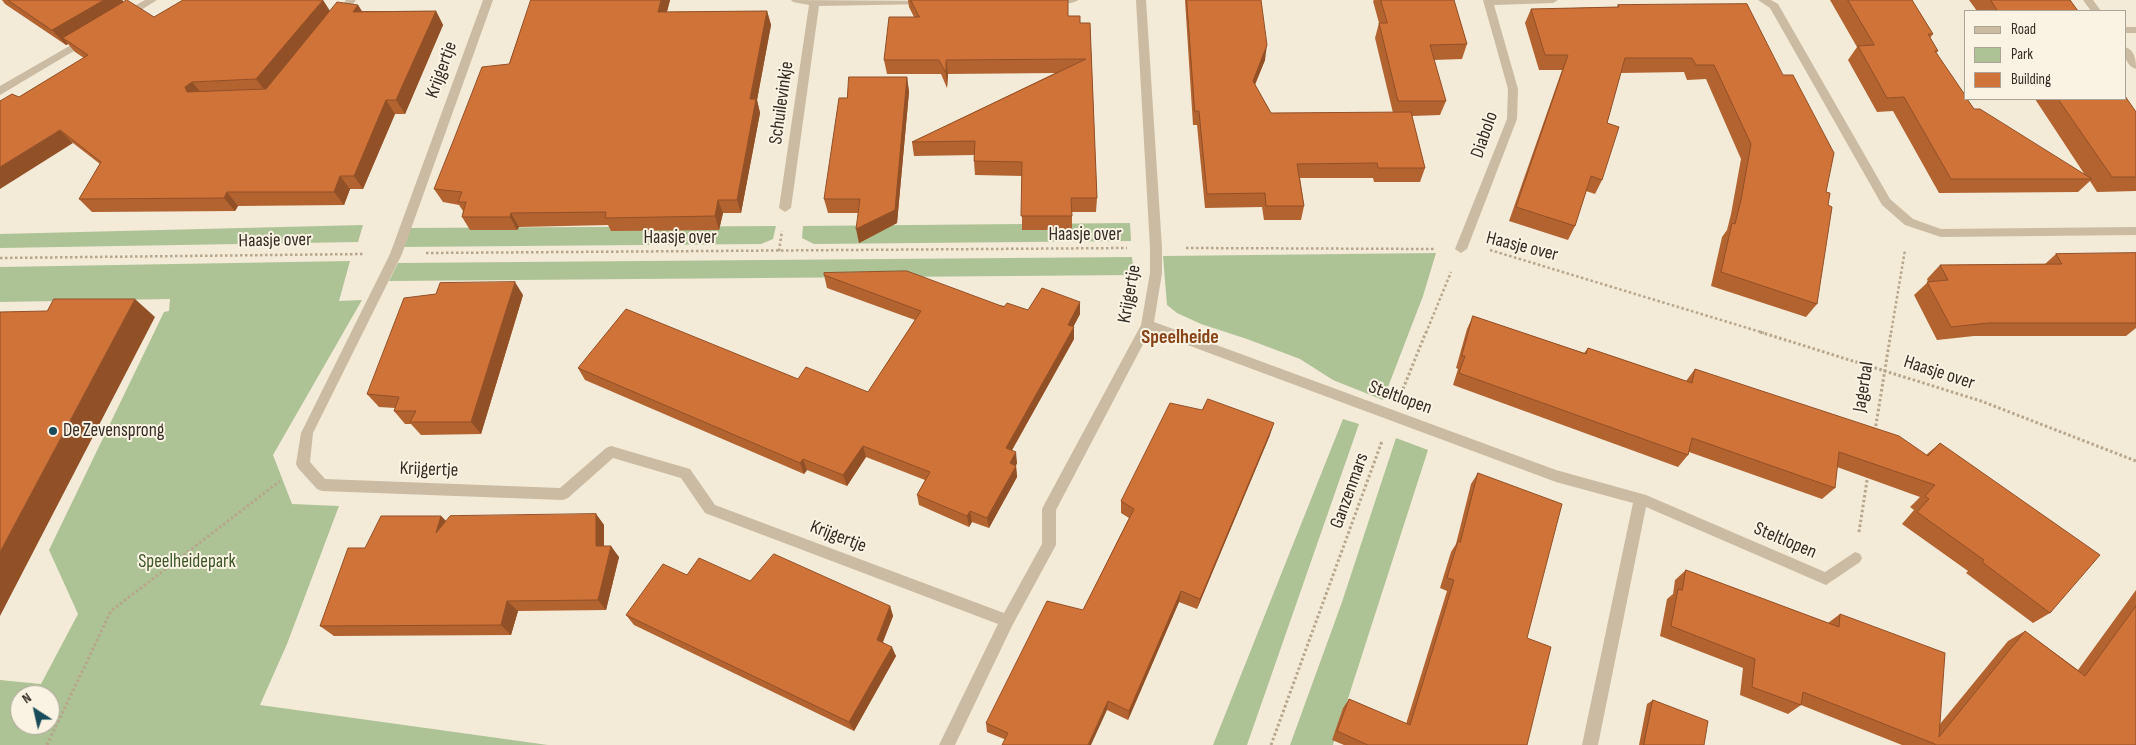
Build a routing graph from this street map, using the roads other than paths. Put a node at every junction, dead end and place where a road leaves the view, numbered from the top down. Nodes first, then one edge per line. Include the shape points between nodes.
1 (152, 0) edge
2 (351, 0) edge
3 (488, 0) edge
4 (796, 0) edge
5 (1043, 0) edge
6 (1073, 0) edge
7 (1141, 0) edge
8 (1553, 0) edge
9 (1763, 0) edge
10 (934, 1) edge
11 (1489, 1) edge
12 (814, 3) junction
13 (118, 20) edge
14 (332, 23) edge
15 (93, 35) edge
16 (2126, 51) edge
17 (2136, 65) edge
18 (0, 91) edge
19 (785, 208) dead end
20 (2136, 231) edge
21 (1461, 249) road end
22 (1147, 325) junction
23 (1641, 499) junction
24 (1855, 558) road end
25 (1006, 621) junction
26 (947, 745) edge
27 (1590, 745) edge

1 - 13 street
2 - 14 street
3 - 25 street, Krijgertje via 396,254 307,433 303,464 322,485 563,494 611,452 685,473 710,509
4 - 12 street
5 - 6 street
7 - 22 street, Krijgertje via 1156,248 1156,273
8 - 11 street
9 - 20 street via 1774,6 1886,202 1909,222 1941,233
10 - 12 street
11 - 21 street, Diabolo via 1513,89 1512,119
12 - 19 street, Schuilevinkje
15 - 18 street
16 - 17 street
22 - 23 street, Steltlopen via 1556,476
22 - 25 street, Krijgertje via 1049,509 1049,545
23 - 24 street, Steltlopen via 1826,579
23 - 27 street
25 - 26 street, Krijgertje

